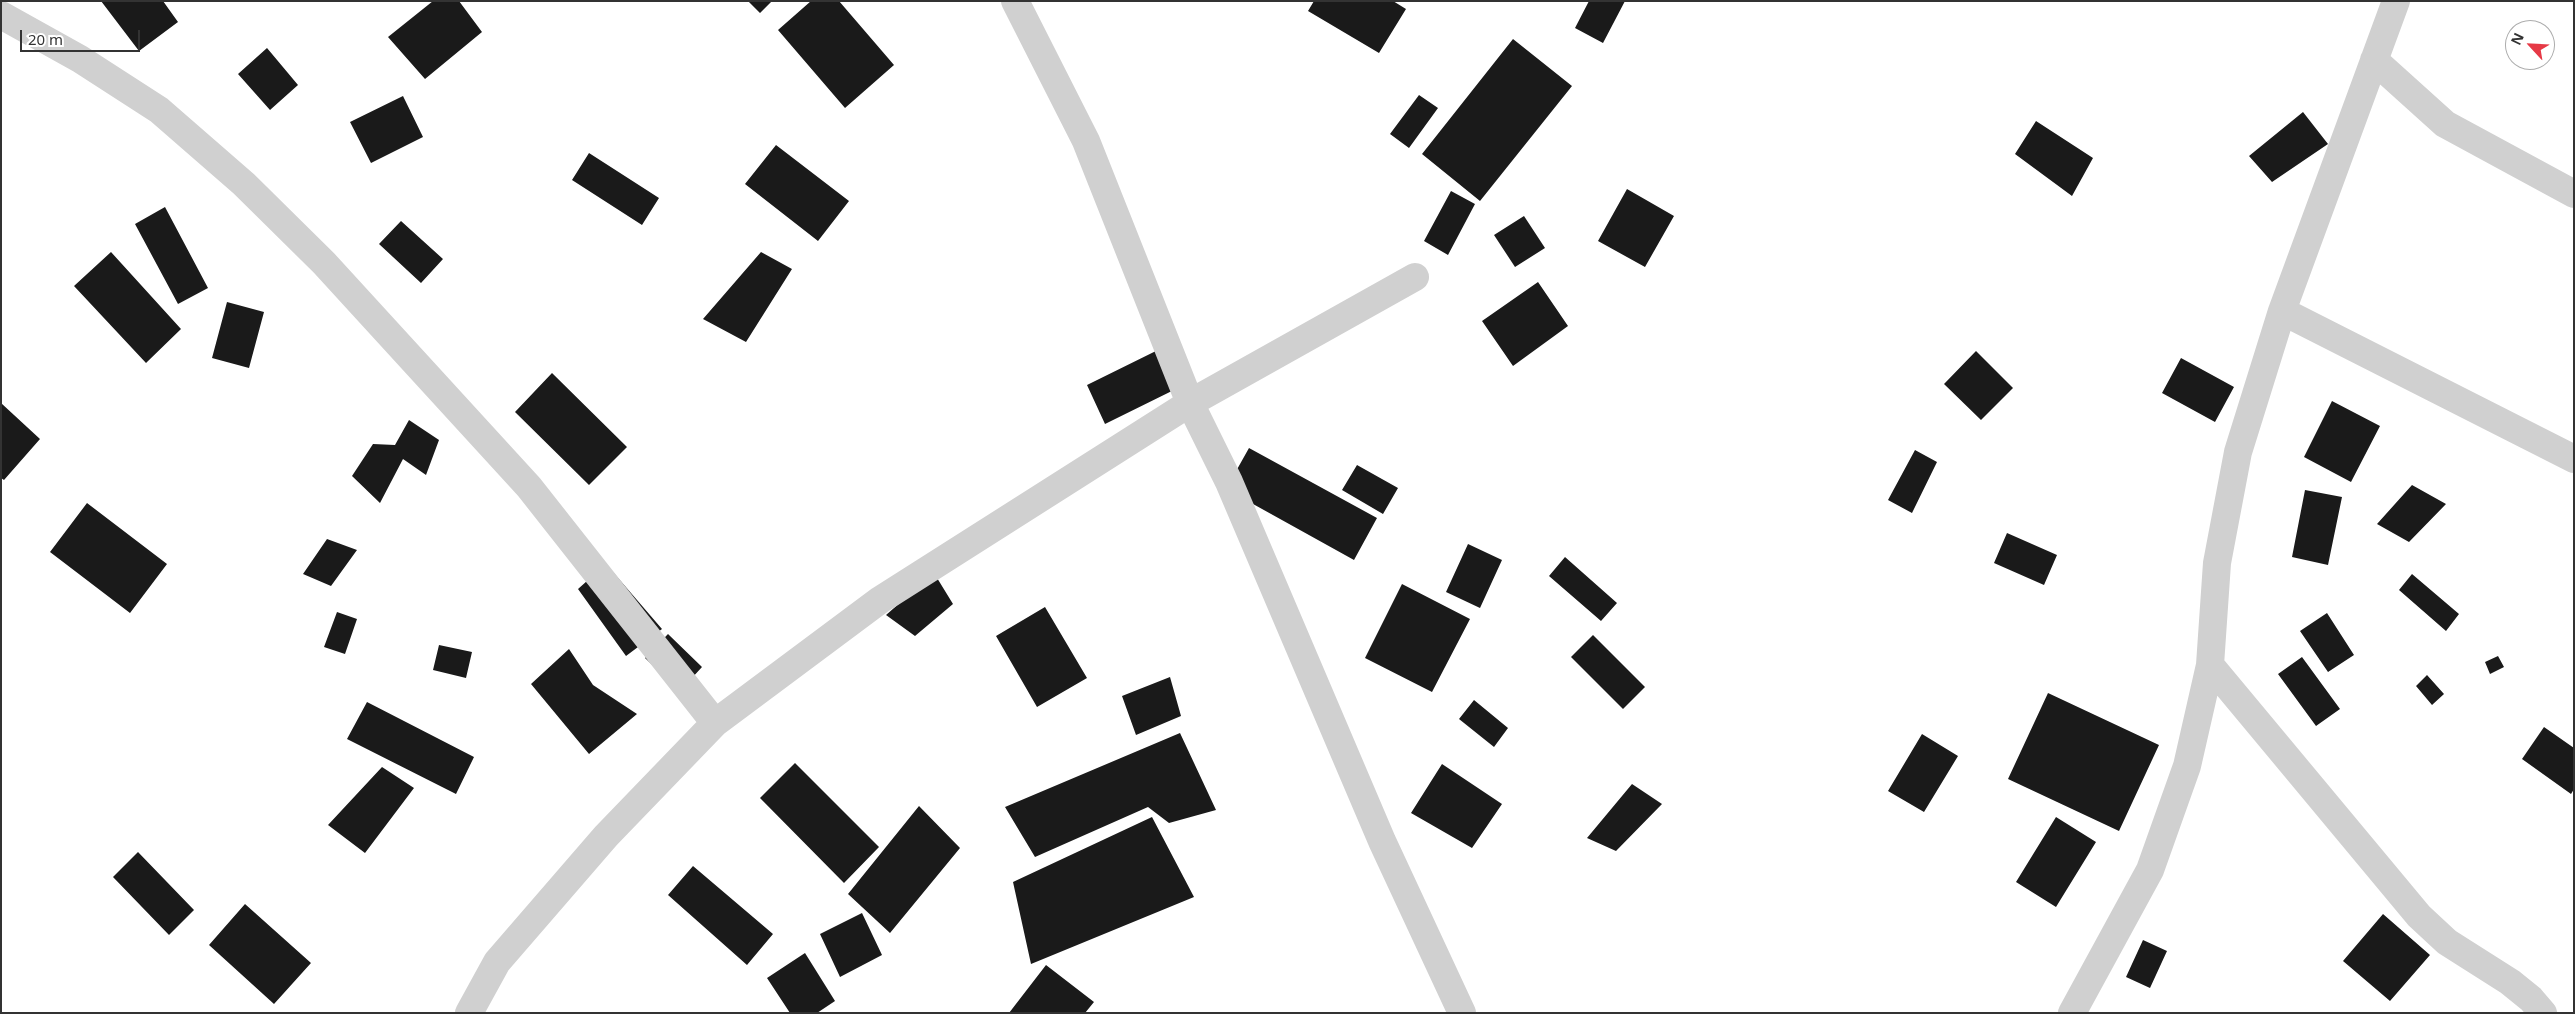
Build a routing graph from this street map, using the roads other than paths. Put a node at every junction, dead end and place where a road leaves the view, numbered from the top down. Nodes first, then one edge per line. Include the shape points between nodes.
1 (1015, 1) edge
2 (2396, 1) edge
3 (1, 16) edge
4 (2374, 60) junction
5 (2574, 194) edge
6 (1415, 277) dead end
7 (2282, 311) junction
8 (1190, 403) junction
9 (2574, 459) edge
10 (2210, 665) junction
11 (715, 723) junction
12 (469, 1013) edge
13 (1462, 1013) edge
14 (2072, 1013) edge
15 (2543, 1013) edge

1 - 8 street via 1086,141
2 - 4 street
3 - 11 street via 80,59 159,110 244,184 324,263 530,487
4 - 5 street via 2445,124
4 - 7 street
6 - 8 street
7 - 9 street
7 - 10 street via 2238,452 2217,563
8 - 11 street via 880,600
8 - 13 street via 1229,482 1382,841
10 - 14 street via 2187,766 2150,870
10 - 15 street via 2419,916 2447,942 2517,988
11 - 12 street via 606,836 504,955

